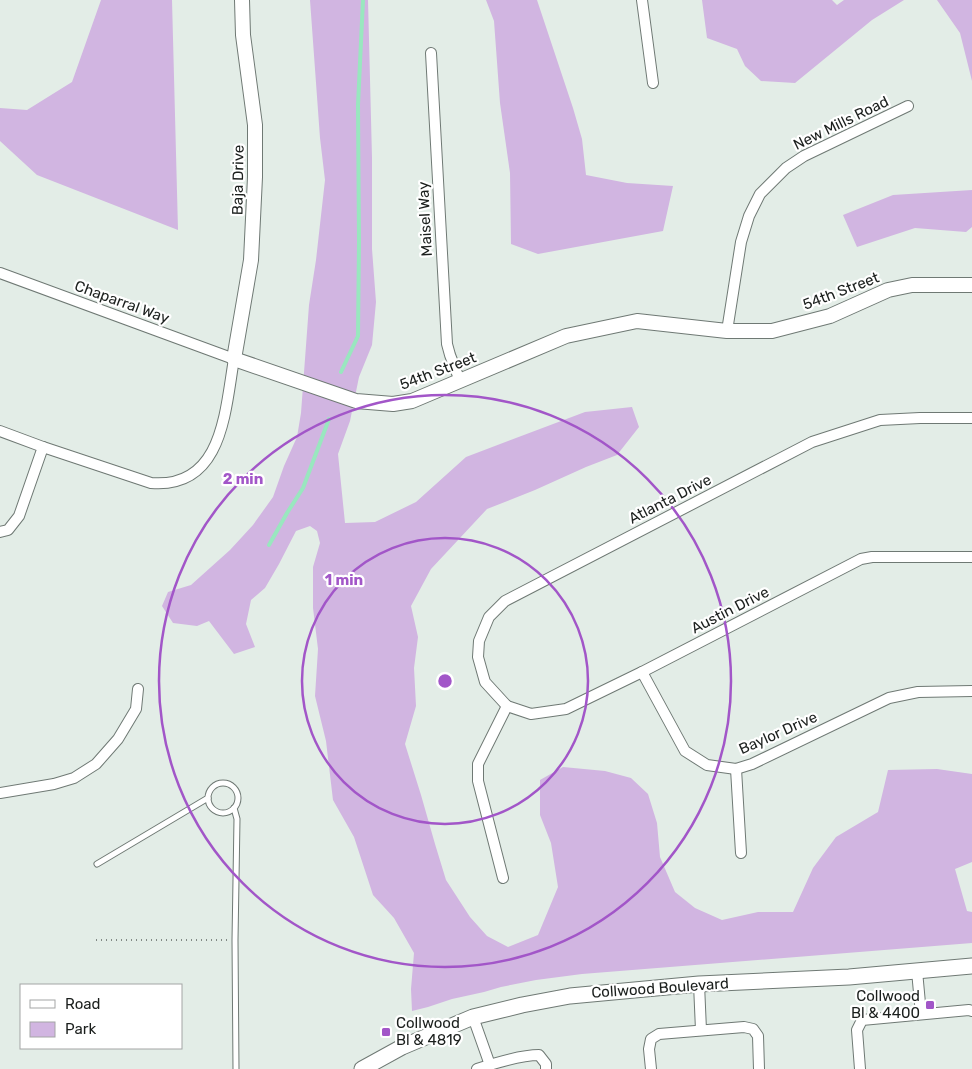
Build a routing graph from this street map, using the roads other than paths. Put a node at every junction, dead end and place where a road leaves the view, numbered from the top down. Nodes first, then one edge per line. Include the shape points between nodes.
1 (242, 0) edge
2 (642, 0) edge
3 (431, 53) dead end
4 (653, 83) dead end
5 (908, 106) dead end
6 (0, 273) edge
7 (972, 285) edge
8 (727, 331) junction
9 (234, 360) junction
10 (460, 381) junction
11 (972, 418) edge
12 (0, 431) edge
13 (43, 447) junction
14 (0, 532) edge
15 (972, 557) edge
16 (642, 672) junction
17 (138, 689) dead end
18 (972, 691) edge
19 (507, 706) junction
20 (736, 768) junction
21 (0, 792) edge
22 (208, 798) junction
23 (234, 808) junction
24 (741, 853) dead end
25 (97, 864) dead end
26 (503, 878) dead end
27 (972, 966) edge
28 (917, 971) junction
29 (699, 984) junction
30 (972, 1012) edge
31 (920, 1014) junction
32 (473, 1017) junction
33 (701, 1030) junction
34 (490, 1065) junction
35 (236, 1069) edge
36 (362, 1069) edge
37 (477, 1069) edge
38 (546, 1069) edge
39 (651, 1069) edge
40 (759, 1069) edge
41 (860, 1069) edge

1 - 9 street, Baja Drive via 243,35 255,125 255,177 251,260
2 - 4 street
3 - 10 street, Maisel Way via 447,344
5 - 8 street, New Mills Road via 804,156 786,168 760,194 741,242
6 - 9 street, Chaparral Way
7 - 8 street, 54th Street via 912,285 888,290 830,316 772,331
8 - 10 street, 54th Street via 637,321 566,336
9 - 10 street, 54th Street via 356,401 393,404 412,401
9 - 13 street via 217,443 202,466 187,477 170,483 151,483
11 - 19 street, Atlanta Drive via 880,420 812,442 505,602 489,617 479,641 478,658 485,682
12 - 13 street
13 - 14 street via 19,516 8,530
15 - 16 street, Austin Drive via 861,559
16 - 19 street, Austin Drive via 566,709 531,714
16 - 20 street, Baylor Drive via 685,751 706,765
17 - 21 street via 136,709 118,740 96,764 61,782
18 - 20 street, Baylor Drive via 918,692 889,698 752,764
19 - 26 street via 478,764 478,781
20 - 24 street
22 - 23 lane via 215,811 220,813
22 - 23 lane via 215,786 229,784 238,795
22 - 25 lane
23 - 35 lane via 237,819
27 - 28 main road, Collwood Boulevard
28 - 29 main road, Collwood Boulevard
28 - 31 street
29 - 32 main road, Collwood Boulevard via 570,996
29 - 33 street
30 - 31 street
31 - 41 street via 862,1020 857,1030
32 - 34 street
32 - 36 main road, Collwood Boulevard via 402,1047
33 - 39 street via 659,1034 651,1039
33 - 40 street via 753,1029 758,1036
34 - 37 street
34 - 38 street via 539,1055

